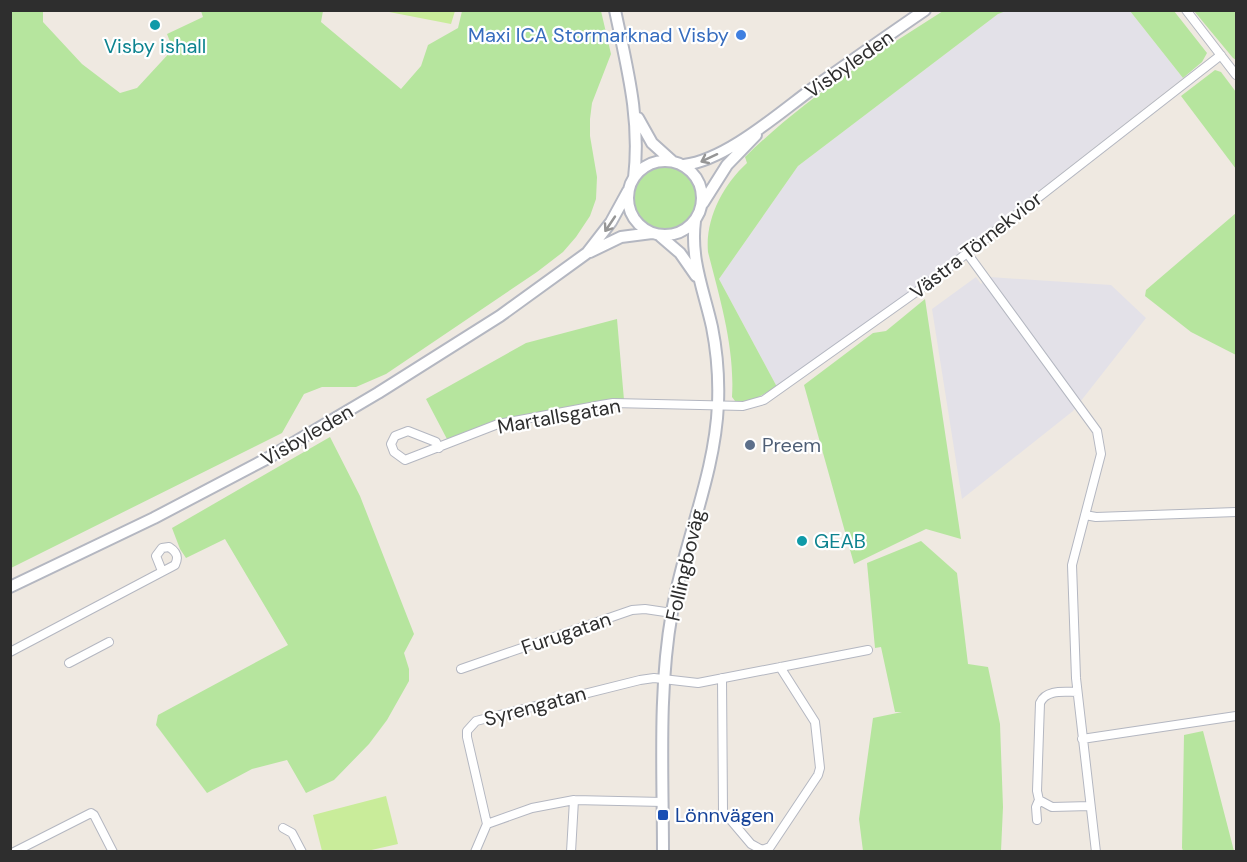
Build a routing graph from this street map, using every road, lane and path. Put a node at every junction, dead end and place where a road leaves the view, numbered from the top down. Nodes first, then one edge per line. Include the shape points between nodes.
1 (615, 10) edge
2 (925, 10) edge
3 (1186, 10) edge
4 (1221, 55) junction
5 (1236, 75) edge
6 (635, 112) junction
7 (773, 119) junction
8 (672, 161) junction
9 (684, 165) junction
10 (634, 178) junction
11 (628, 191) junction
12 (702, 203) junction
13 (695, 221) junction
14 (656, 234) junction
15 (587, 253) junction
16 (967, 253) junction
17 (699, 282) junction
18 (718, 405) junction
19 (440, 448) junction
20 (1236, 512) edge
21 (1085, 515) junction
22 (162, 571) dead end
23 (10, 587) edge
24 (672, 613) junction
25 (109, 642) dead end
26 (868, 650) dead end
27 (10, 652) edge
28 (69, 663) dead end
29 (780, 668) junction
30 (461, 669) dead end
31 (722, 678) junction
32 (664, 679) junction
33 (1077, 692) junction
34 (1236, 716) edge
35 (1082, 739) junction
36 (574, 800) junction
37 (1039, 800) junction
38 (663, 802) junction
39 (1090, 806) junction
40 (1037, 820) dead end
41 (487, 824) junction
42 (283, 828) dead end
43 (26, 849) edge
44 (766, 851) edge
45 (14, 852) edge
46 (113, 852) edge
47 (302, 852) edge
48 (475, 852) edge
49 (570, 852) edge
50 (663, 852) edge
51 (1096, 852) edge

1 - 6 main road
2 - 7 main road, Visbyleden
3 - 4 street
4 - 5 street
4 - 16 street, Västra Törnekvior
6 - 8 main road via 646,135
6 - 10 main road
7 -> 9 main road, Visbyleden via 706,160
7 - 12 main road, Visbyleden via 727,165
8 - 9 main road
8 - 10 main road via 653,163
9 - 12 main road via 699,181
10 - 11 main road
11 - 14 main road via 633,217
11 -> 15 main road, Visbyleden
12 - 13 main road
13 - 14 main road via 681,232
13 - 17 main road, Follingboväg via 693,249
14 - 15 main road, Visbyleden via 621,237
14 - 17 main road, Follingboväg via 680,254
15 - 23 main road, Visbyleden via 490,322 268,458
16 - 18 street, Västra Törnekvior via 770,397 748,405
16 - 21 street via 1097,431 1101,454
17 - 18 main road, Follingboväg via 712,329
18 - 19 street, Martallsgatan via 613,403 498,424
18 - 24 main road, Follingboväg via 710,462
19 - 19 street, Martallsgatan via 436,442 408,431 395,436 391,444 394,453 405,460
20 - 21 street
21 - 33 street via 1072,565
22 - 27 street
24 - 30 street, Furugatan via 632,610
24 - 32 main road, Follingboväg
25 - 28 street
26 - 29 street
29 - 31 street
29 - 44 street via 815,722 820,768
31 - 32 street via 698,683
31 - 44 street via 723,812 751,844
32 - 38 main road, Follingboväg
32 - 41 street, Syrengatan via 639,680 473,723 467,737
33 - 35 street
33 - 37 street via 1048,694 1040,703 1036,791
34 - 35 street
35 - 39 street
36 - 38 street
36 - 41 street via 532,808
36 - 49 street
37 - 39 street via 1052,807
37 - 40 street
38 - 50 main road, Follingboväg
39 - 51 street
41 - 48 street
42 - 47 street via 292,833
43 - 45 street
43 - 46 street via 90,813

